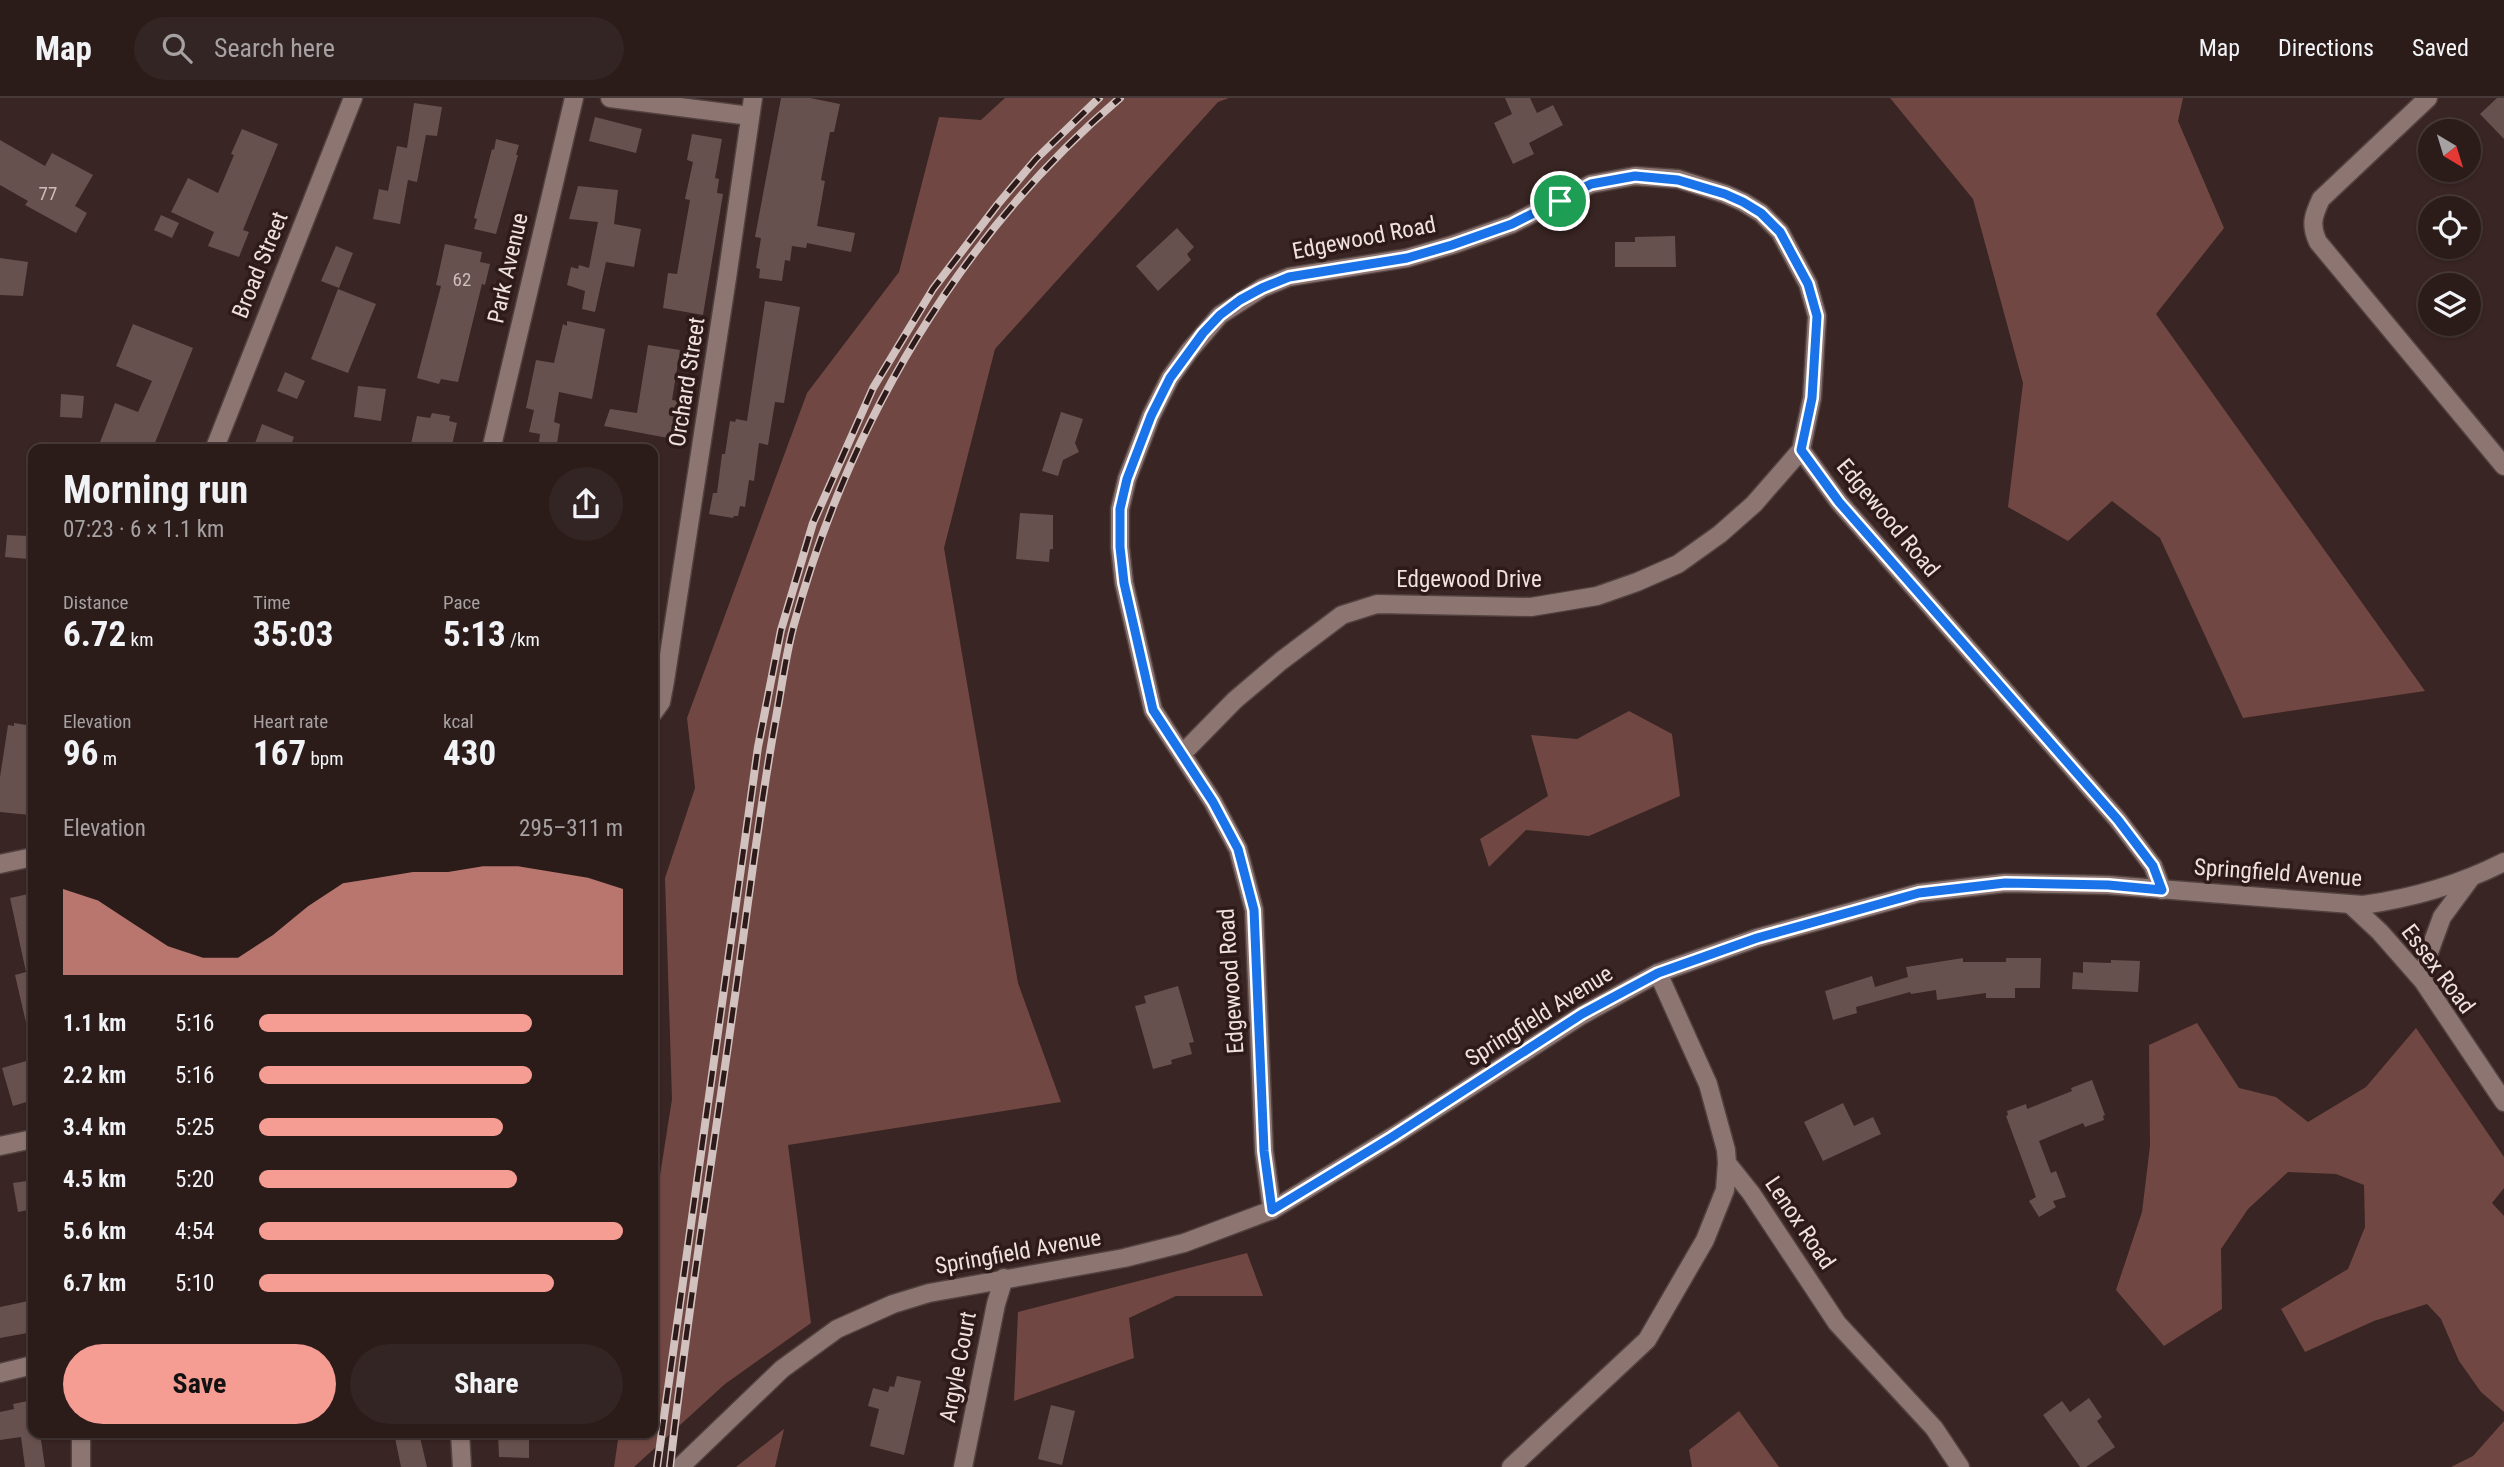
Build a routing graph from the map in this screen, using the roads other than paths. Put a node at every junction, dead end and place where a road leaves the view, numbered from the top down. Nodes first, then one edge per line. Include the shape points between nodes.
1 (353, 98) edge
2 (574, 98) edge
3 (610, 98) edge
4 (753, 98) edge
5 (2428, 98) edge
6 (750, 116) junction
7 (216, 444) edge
8 (492, 444) edge
9 (1801, 450) junction
10 (2504, 466) edge
11 (658, 706) edge
12 (1182, 754) junction
13 (28, 858) edge
14 (2504, 862) edge
15 (0, 864) edge
16 (2470, 879) junction
17 (2162, 890) junction
18 (2351, 905) junction
19 (1658, 973) junction
20 (2423, 981) junction
21 (2504, 1102) edge
22 (28, 1140) edge
23 (0, 1146) edge
24 (1727, 1163) junction
25 (1272, 1210) junction
26 (1004, 1278) junction
27 (28, 1366) edge
28 (0, 1373) edge
29 (81, 1438) edge
30 (460, 1438) edge
31 (81, 1467) edge
32 (462, 1467) edge
33 (680, 1467) edge
34 (963, 1467) edge
35 (1512, 1467) edge
36 (1960, 1467) edge

1 - 7 street, Broad Street
2 - 8 street, Park Avenue
3 - 6 street
4 - 6 street, Orchard Street
5 - 10 street via 2321,200 2311,228
6 - 11 street, Orchard Street
9 - 12 street, Edgewood Drive via 1754,504 1720,534 1678,564 1637,582 1597,596 1531,607 1377,604 1342,615 1235,700
9 - 12 street, Edgewood Road via 1812,398 1817,316 1808,284 1780,232 1743,202 1711,189 1658,177 1610,179 1512,224 1452,245 1407,258 1289,277 1262,288 1220,315 1170,378 1135,457 1120,509 1124,583 1146,683 1153,710
9 - 17 street, Edgewood Road via 1839,502 2118,820 2153,866
12 - 25 street, Edgewood Road via 1238,849 1254,910 1264,1151
13 - 15 street
14 - 16 street, Springfield Avenue
16 - 18 street, Springfield Avenue via 2399,900
16 - 20 street via 2442,917
17 - 18 street, Springfield Avenue
17 - 19 street, Springfield Avenue via 2005,883 1919,893 1757,938
18 - 20 street, Essex Road
19 - 24 street, Lenox Road via 1708,1084
19 - 25 street, Springfield Avenue via 1582,1014
20 - 21 street, Essex Road
22 - 23 street
24 - 35 street via 1725,1190 1714,1222 1647,1340
24 - 36 street, Lenox Road via 1837,1324 1934,1428
25 - 26 street, Springfield Avenue via 1184,1243
26 - 33 street, Springfield Avenue via 929,1293 837,1329 782,1369
26 - 34 street, Argyle Court
27 - 28 street
29 - 31 street
30 - 32 street

